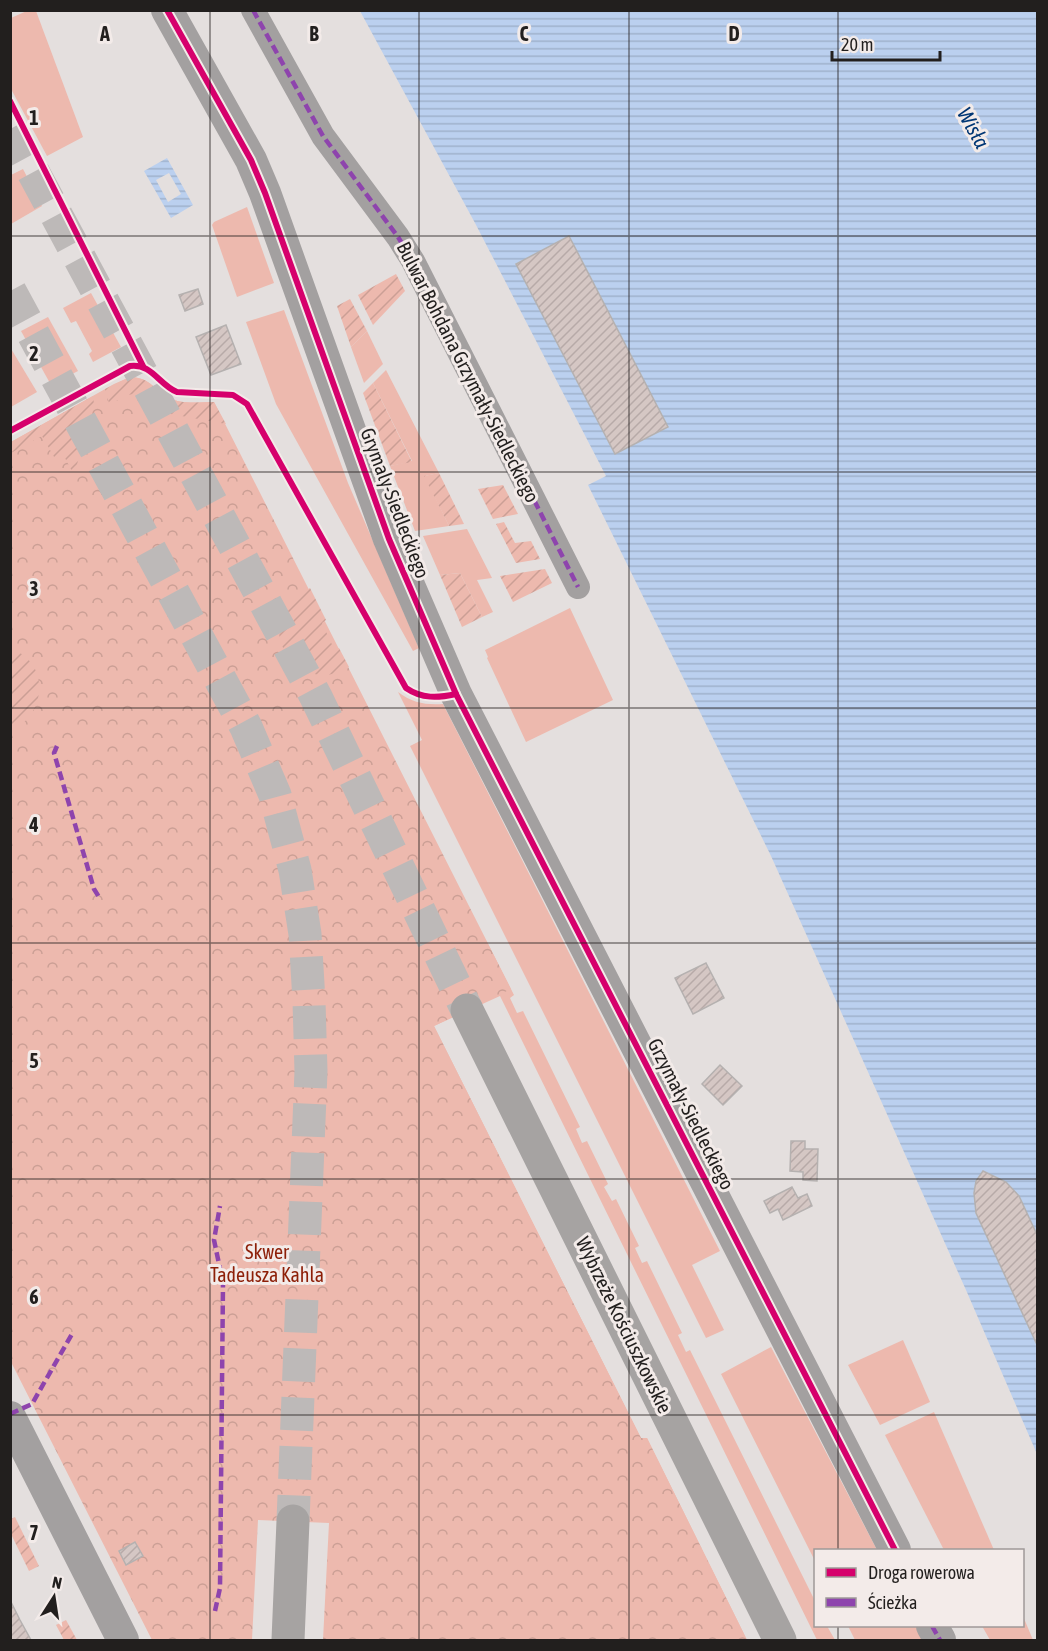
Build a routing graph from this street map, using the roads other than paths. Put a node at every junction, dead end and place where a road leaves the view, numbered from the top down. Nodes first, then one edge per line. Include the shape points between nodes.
1 (167, 10) edge
2 (253, 10) edge
3 (578, 587) dead end
4 (456, 694) joint
5 (467, 1010) tunnel mouth
6 (10, 1417) edge
7 (293, 1521) tunnel mouth
8 (895, 1549) edge
9 (933, 1627) edge
10 (123, 1641) edge
11 (288, 1641) edge
12 (780, 1641) edge
13 (940, 1641) edge

1 - 4 street, Grymaly-Siedleckiego via 251,160 265,193 389,539
2 - 3 street, Bulwar Bohdana Grzymały-Siedleckiego via 323,136 413,261
4 - 8 street, Grzymały-Siedleckiego
5 - 12 main road, Wybrzeże Kościuszkowskie
6 - 10 street
7 - 11 main road
9 - 13 street

